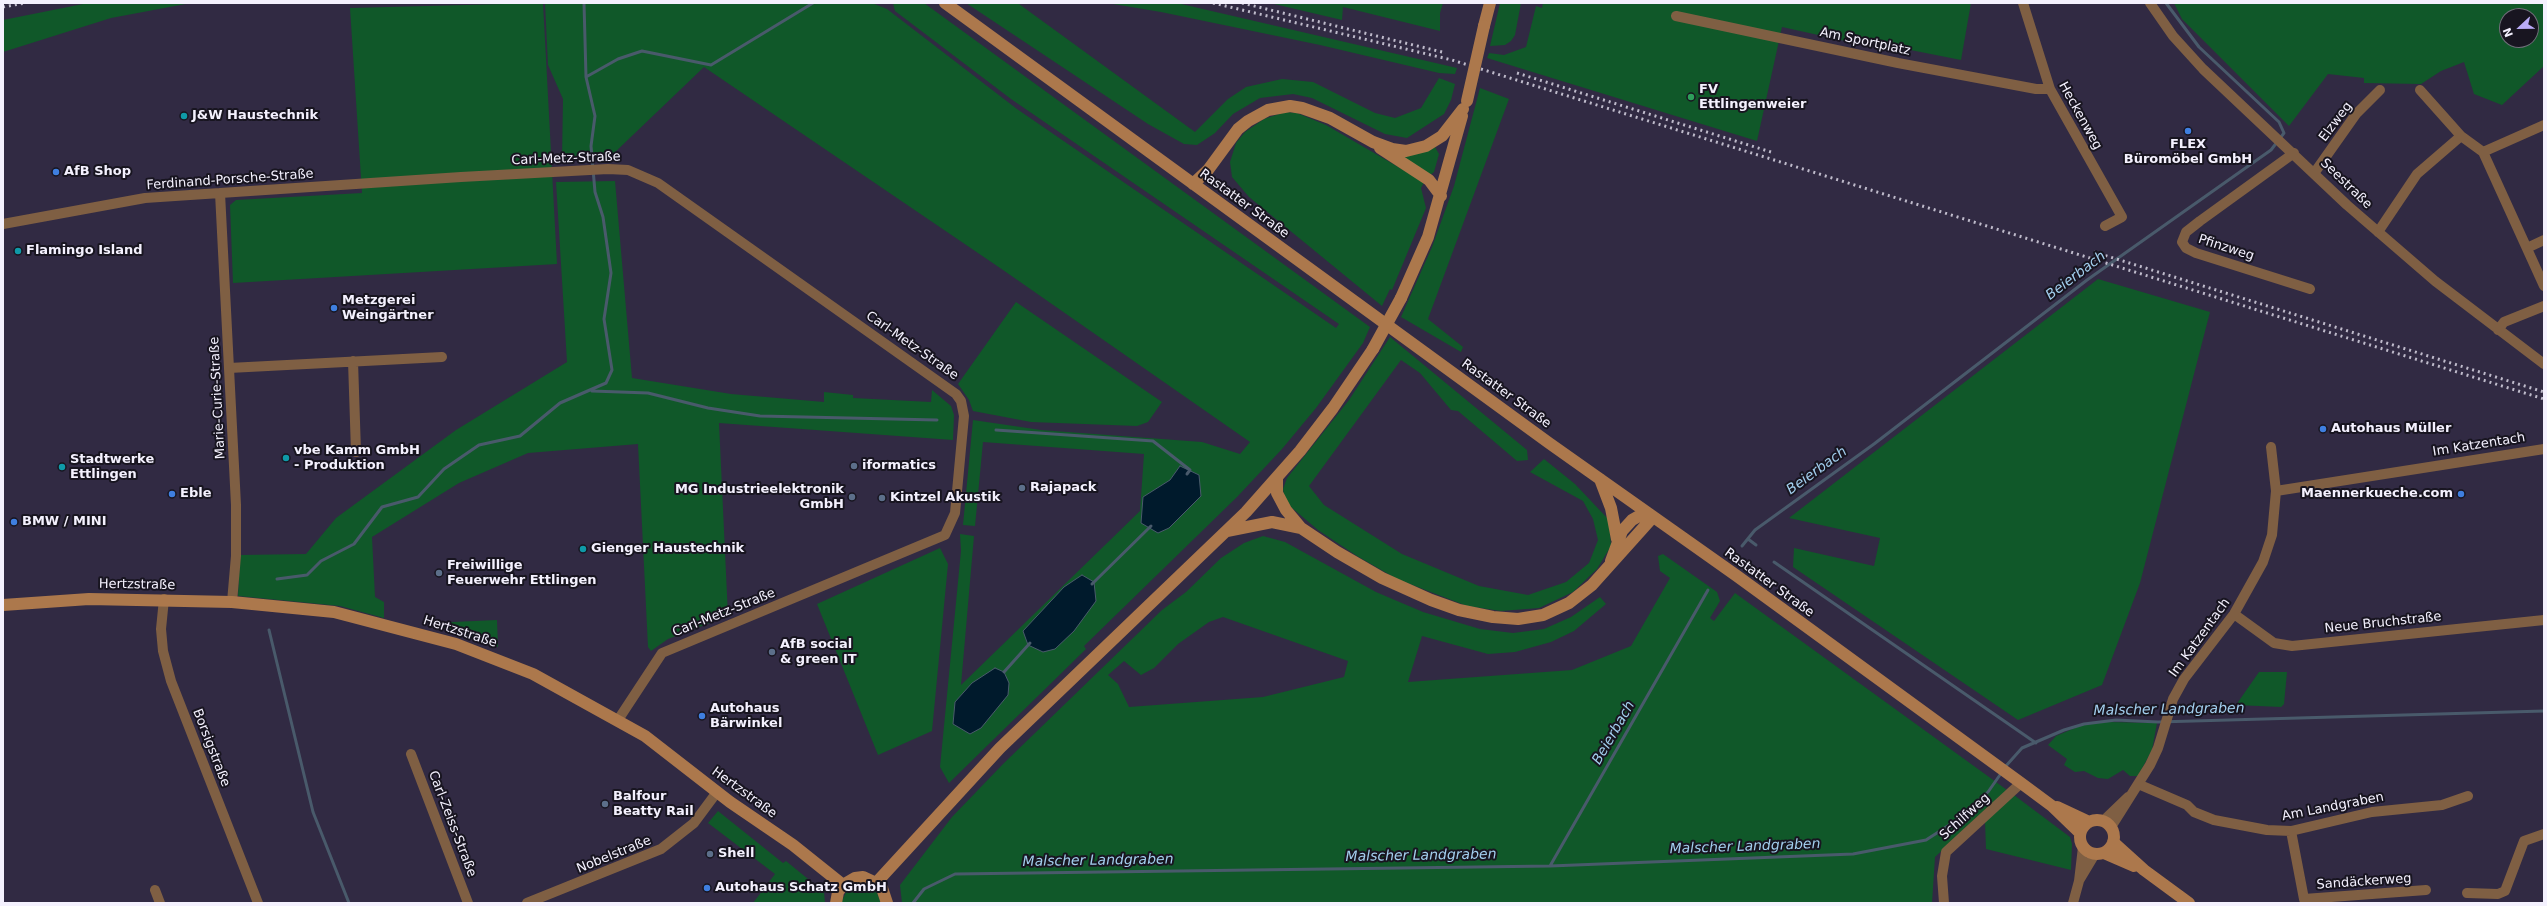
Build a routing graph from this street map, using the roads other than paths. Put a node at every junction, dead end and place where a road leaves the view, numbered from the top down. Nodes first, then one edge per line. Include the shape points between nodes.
1 (945, 3) edge
2 (1490, 3) edge
3 (2022, 3) edge
4 (2150, 3) edge
5 (1676, 16) dead end
6 (2050, 89) junction
7 (2380, 90) dead end
8 (2420, 90) dead end
9 (1465, 105) junction
10 (2544, 125) edge
11 (2461, 136) junction
12 (1373, 142) junction
13 (2483, 152) junction
14 (2294, 153) junction
15 (2315, 172) junction
16 (461, 177) joint
17 (1193, 184) junction
18 (220, 193) junction
19 (1441, 196) junction
20 (3, 224) edge
21 (2105, 226) dead end
22 (2378, 232) junction
23 (2544, 240) edge
24 (2527, 248) junction
25 (2544, 286) edge
26 (2310, 289) dead end
27 (2544, 306) edge
28 (2498, 330) junction
29 (442, 357) dead end
30 (353, 361) junction
31 (2544, 364) edge
32 (229, 368) junction
33 (2271, 447) dead end
34 (2544, 448) edge
35 (356, 452) dead end
36 (1277, 478) junction
37 (1600, 479) junction
38 (2276, 491) junction
39 (1650, 515) junction
40 (1301, 528) junction
41 (1227, 531) junction
42 (1617, 539) junction
43 (1610, 564) junction
44 (164, 599) junction
45 (232, 602) junction
46 (3, 605) edge
47 (2234, 614) junction
48 (2544, 620) edge
49 (618, 720) junction
50 (411, 754) dead end
51 (2022, 783) junction
52 (2138, 784) junction
53 (718, 792) junction
54 (2468, 796) dead end
55 (2052, 806) junction
56 (2089, 822) junction
57 (2107, 824) junction
58 (2291, 831) junction
59 (2080, 833) junction
60 (2544, 834) edge
61 (2113, 842) junction
62 (2083, 847) junction
63 (2100, 853) junction
64 (2144, 870) junction
65 (2079, 881) junction
66 (876, 882) junction
67 (843, 885) junction
68 (155, 890) dead end
69 (2426, 890) dead end
70 (2467, 893) dead end
71 (547, 900) edge
72 (160, 903) edge
73 (258, 903) edge
74 (468, 903) edge
75 (527, 903) edge
76 (836, 903) edge
77 (887, 903) edge
78 (1944, 903) edge
79 (2073, 903) edge
80 (2189, 903) edge

1 - 17 main road, Rastatter Straße
2 - 9 main road, bridge
3 - 6 street, Heckenweg
4 - 14 street, Seestraße via 2172,36 2203,69
5 - 6 street, Am Sportplatz via 1905,64 2036,89
6 - 21 street, Heckenweg via 2122,217
7 - 15 street, Elzweg via 2356,114
8 - 11 street
9 - 12 main road via 1442,136 1426,146 1406,151
9 - 19 main road
10 - 13 street
11 - 13 street
11 - 22 street via 2417,174
12 - 17 main road via 1330,118 1302,108 1278,107 1248,120 1208,170
12 - 19 main road via 1391,157 1429,180
13 - 24 street
14 - 15 street, Seestraße
14 - 26 street, Pfinzweg via 2186,232 2182,242 2186,248 2196,253
15 - 22 street, Seestraße
16 - 18 street, Ferdinand-Porsche-Straße
16 - 49 street, Carl-Metz-Straße via 602,169 628,170 658,183 951,389 961,401 964,416 955,513 945,536 662,652
17 - 37 main road, Rastatter Straße
18 - 20 street, Ferdinand-Porsche-Straße via 145,198
18 - 32 street, Marie-Curie-Straße
19 - 36 main road, bridge via 1428,236 1401,298 1374,349 1333,408
22 - 28 street, Seestraße
23 - 24 street
24 - 25 street
27 - 28 street via 2504,322
28 - 31 street, Seestraße
29 - 30 street
30 - 32 street
30 - 35 street
32 - 45 street, Marie-Curie-Straße via 236,505 236,556
33 - 38 street, Im Katzentach
34 - 38 street, Im Katzentach
36 - 40 main road via 1277,493 1282,504
36 - 41 main road
37 - 39 main road, Rastatter Straße
37 - 42 main road via 1611,508
38 - 47 street, Im Katzentach via 2272,535 2266,555
39 - 42 main road via 1632,520
39 - 43 main road
39 - 51 main road, Rastatter Straße
40 - 41 main road via 1272,522
40 - 43 main road via 1382,578 1459,610 1493,617 1543,615 1569,603 1592,585
41 - 66 main road via 1000,748
42 - 43 main road
44 - 45 main road, Hertzstraße
44 - 46 main road, Hertzstraße via 89,599
44 - 73 street, Borsigstraße via 161,628 163,651 171,681
45 - 49 main road, Hertzstraße via 334,612 456,644 533,674
47 - 48 street, Neue Bruchstraße via 2270,641 2292,646
47 - 52 street, Im Katzentach via 2184,680 2168,712 2150,765
49 - 53 main road, Hertzstraße via 645,736
50 - 74 street, Carl-Zeiss-Straße
51 - 55 main road, Rastatter Straße
51 - 78 street, Schilfweg via 1946,852 1942,876
52 - 57 street, Im Katzentach via 2129,796 2114,808
52 - 58 street, Am Landgraben via 2214,820 2264,830
53 - 67 main road, Hertzstraße
53 - 71 street, Nobelstraße via 694,823 661,849
54 - 58 street, Am Landgraben via 2442,806 2372,812
55 - 56 main road, Rastatter Straße
55 - 59 main road, Rastatter Straße
56 - 57 main road
56 - 59 main road
57 - 61 main road
58 - 69 street, Sandäckerweg via 2304,899
59 - 62 main road
60 - 70 street via 2524,841 2505,891 2498,894
61 - 63 main road
61 - 64 main road
62 - 63 main road
62 - 65 street
63 - 64 main road
63 - 65 street
64 - 80 main road
65 - 79 street
66 - 67 main road via 855,878
66 - 77 main road via 882,888
67 - 76 main road via 838,892
68 - 72 street
71 - 75 street, Nobelstraße

